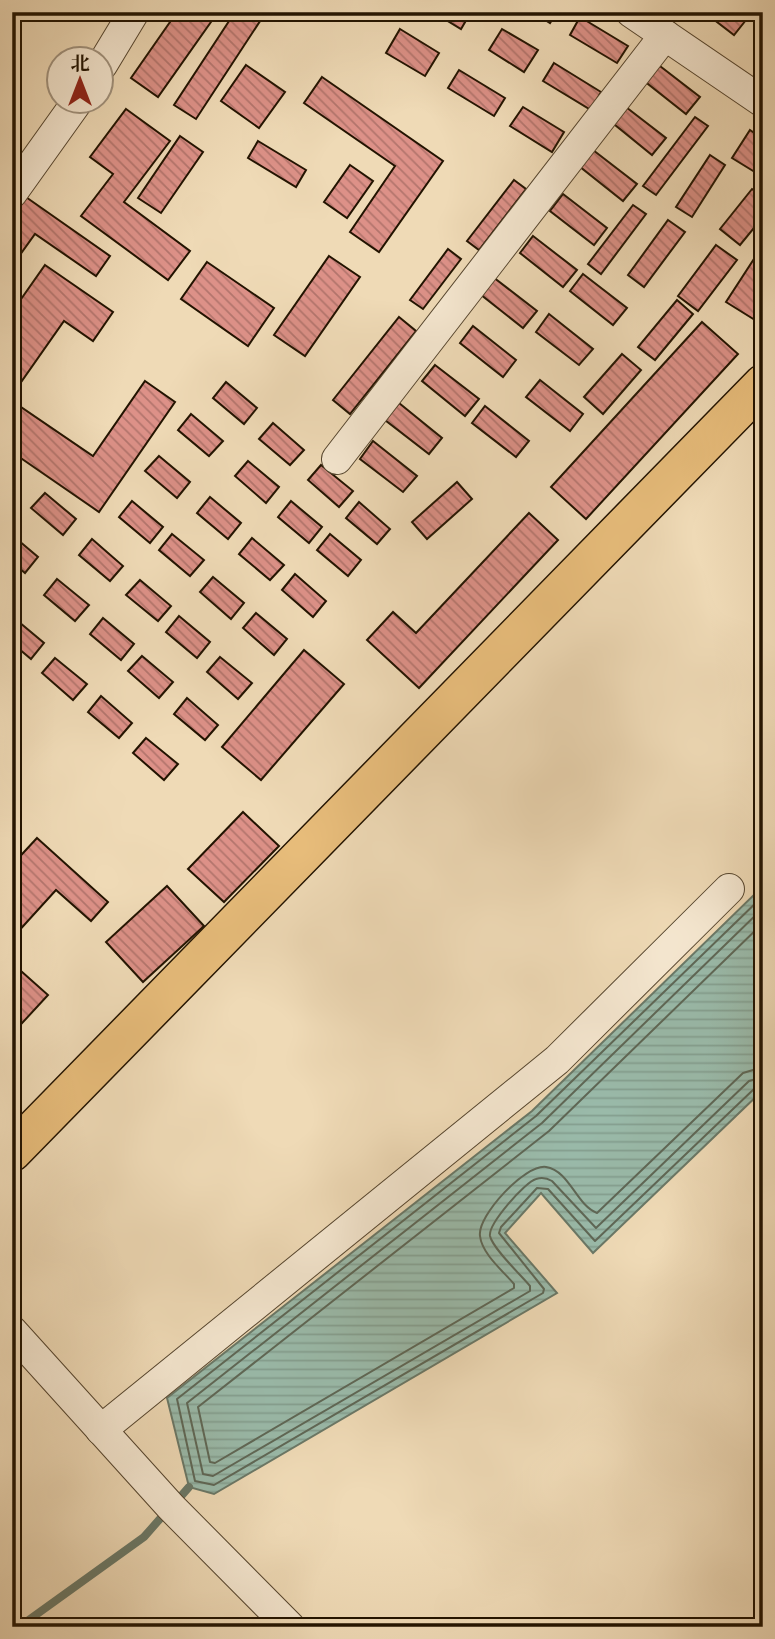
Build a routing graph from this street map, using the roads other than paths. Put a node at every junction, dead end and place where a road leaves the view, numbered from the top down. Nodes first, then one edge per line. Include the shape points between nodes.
1 (134, 12) edge
2 (631, 12) edge
3 (665, 35) junction
4 (113, 46) edge
5 (763, 102) edge
6 (67, 116) edge
7 (12, 193) edge
8 (763, 384) edge
9 (337, 459) dead end
10 (729, 889) dead end
11 (12, 1152) edge
12 (12, 1331) edge
13 (101, 1430) junction
14 (290, 1627) edge

1 - 4 street
2 - 3 street
3 - 5 street
3 - 9 street
6 - 7 street
8 - 11 main road
10 - 13 street via 557,1060
12 - 13 street
13 - 14 street

